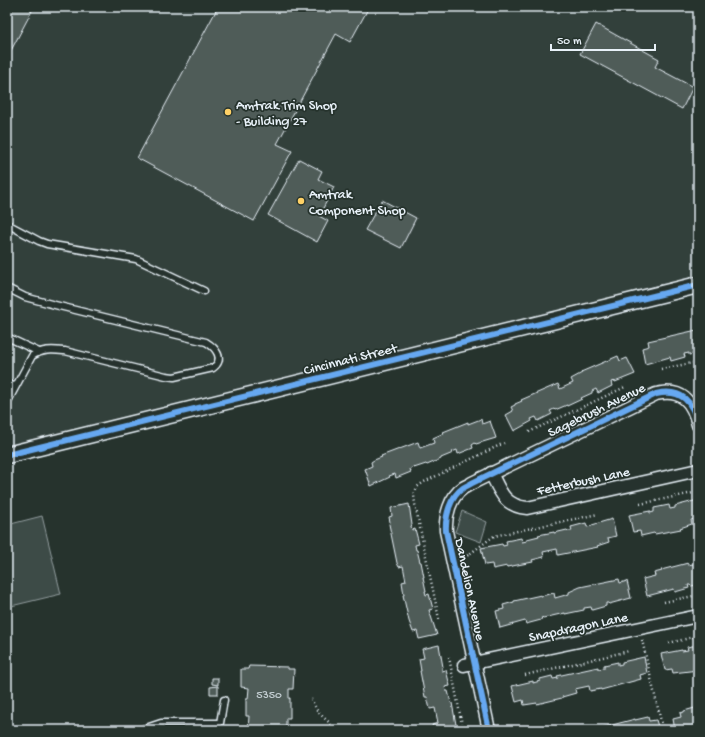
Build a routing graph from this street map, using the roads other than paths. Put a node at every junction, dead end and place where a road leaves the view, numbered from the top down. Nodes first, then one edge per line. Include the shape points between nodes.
1 (7, 224) edge
2 (698, 286) edge
3 (7, 288) edge
4 (204, 291) dead end
5 (7, 337) edge
6 (39, 352) junction
7 (7, 383) edge
8 (15, 387) junction
9 (7, 403) edge
10 (698, 425) edge
11 (7, 455) edge
12 (698, 470) edge
13 (491, 473) junction
14 (698, 616) edge
15 (469, 664) junction
16 (224, 700) dead end
17 (140, 730) edge
18 (488, 730) edge

1 - 4 lane via 48,244 136,259
2 - 11 street, Cincinnati Street
3 - 6 lane via 25,297 206,342 214,346 219,358 213,368 174,377 64,351 49,349
5 - 6 lane
6 - 8 lane via 32,356
7 - 8 lane
8 - 9 lane
10 - 13 street, Sagebrush Avenue via 693,408 684,398 669,392 656,394
12 - 13 street, Fetterbush Lane via 527,508 516,506 503,497
13 - 15 street, Dandelion Avenue via 462,489 451,502 446,521
14 - 15 street, Snapdragon Lane
15 - 18 street, Dandelion Avenue
16 - 17 lane via 220,723 161,723

